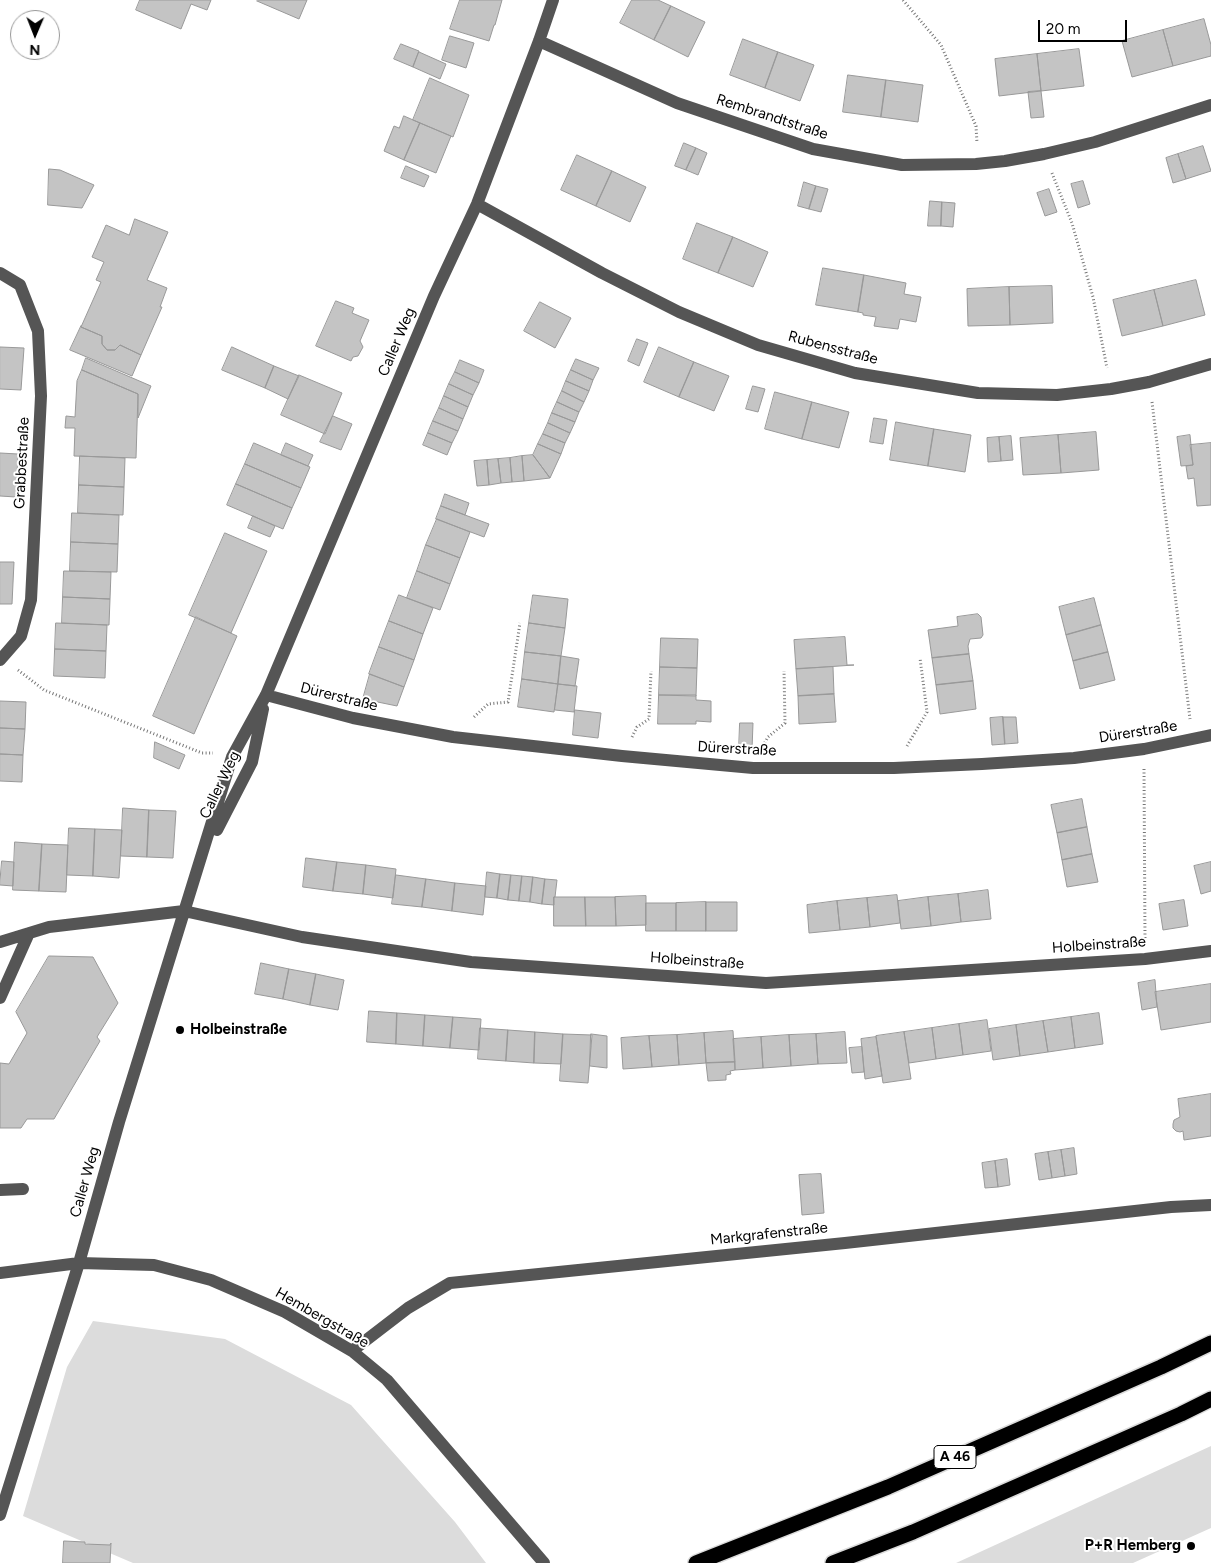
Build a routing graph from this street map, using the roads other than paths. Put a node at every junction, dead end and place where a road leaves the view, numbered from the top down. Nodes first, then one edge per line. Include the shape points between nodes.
1 (553, 0) edge
2 (539, 41) junction
3 (1211, 105) edge
4 (476, 204) junction
5 (0, 273) edge
6 (1211, 364) edge
7 (0, 660) edge
8 (266, 695) junction
9 (1211, 735) edge
10 (202, 858) junction
11 (184, 911) junction
12 (30, 933) junction
13 (0, 942) edge
14 (1211, 951) edge
15 (0, 998) edge
16 (24, 1189) dead end
17 (0, 1190) edge
18 (1211, 1204) edge
19 (79, 1263) junction
20 (0, 1273) edge
21 (1211, 1343) edge
22 (352, 1351) junction
23 (1211, 1399) edge
24 (0, 1515) edge
25 (544, 1563) edge
26 (696, 1563) edge
27 (833, 1563) edge

1 - 2 street, Caller Weg
2 - 3 street, Rembrandtstraße via 677,103 813,150 902,165 976,164 1044,154 1096,142
2 - 4 street, Caller Weg
4 - 6 street, Rubensstraße via 679,312 758,345 855,373 978,393 1057,395 1149,382
4 - 8 street, Caller Weg
5 - 7 street, Grabbestraße via 20,285 38,331 41,396 31,600 22,636
8 - 9 street, Dürerstraße via 353,718 453,737 753,768 894,768 1074,758 1144,749
8 - 10 street, Caller Weg via 232,757
8 - 10 street, Caller Weg via 252,762
10 - 11 street, Caller Weg
11 - 12 street, Holbeinstraße via 49,927
11 - 14 street, Holbeinstraße via 302,937 471,962 766,983 1145,959
11 - 19 street, Caller Weg
12 - 13 street, Holbeinstraße
12 - 15 street
16 - 17 street
18 - 22 street, Markgrafenstraße via 450,1283 408,1308
19 - 20 street, Hembergstraße
19 - 22 street, Hembergstraße via 154,1265 211,1280 285,1312
19 - 24 street, Caller Weg
21 - 26 highway, A 46 via 888,1487
22 - 25 street, Hembergstraße via 387,1380
23 - 27 highway via 922,1528

